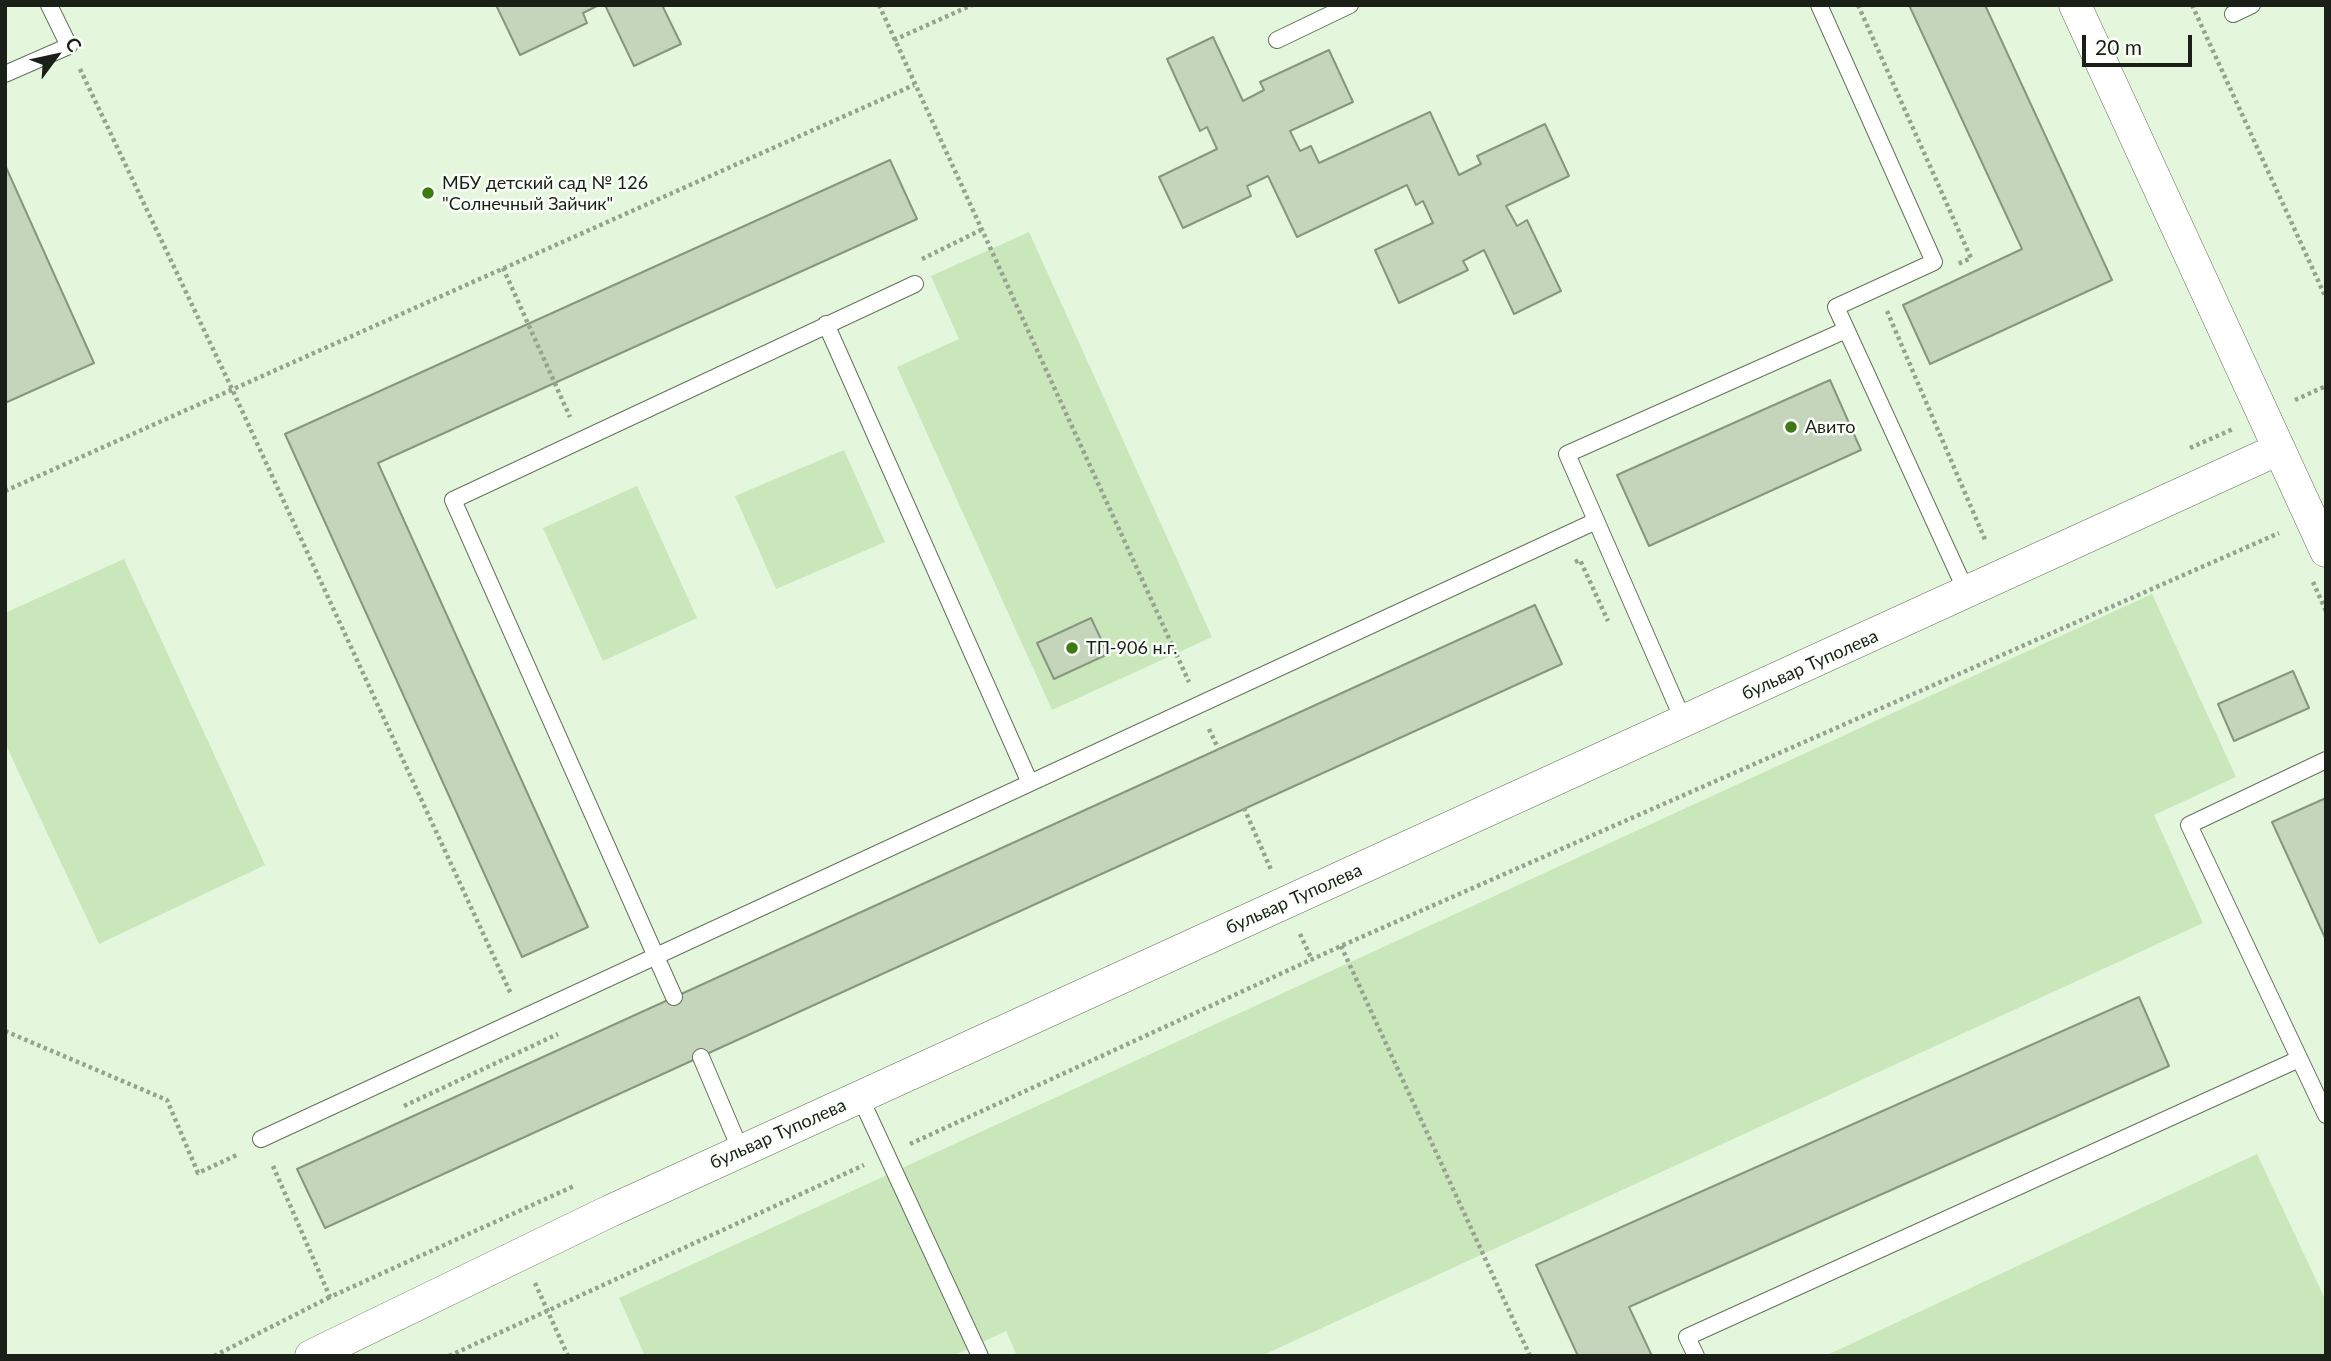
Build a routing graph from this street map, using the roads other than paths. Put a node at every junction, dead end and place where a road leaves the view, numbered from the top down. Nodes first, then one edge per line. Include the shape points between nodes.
1 (49, 5) edge
2 (1350, 5) edge
3 (1819, 5) edge
4 (2075, 5) edge
5 (2252, 5) edge
6 (2234, 13) dead end
7 (1277, 40) dead end
8 (5, 74) edge
9 (915, 284) dead end
10 (826, 324) junction
11 (1846, 330) junction
12 (2279, 449) junction
13 (1596, 521) junction
14 (2326, 551) edge
15 (1967, 593) junction
16 (1685, 722) junction
17 (2326, 760) edge
18 (1030, 783) junction
19 (655, 956) junction
20 (674, 997) dead end
21 (701, 1057) dead end
22 (2299, 1059) junction
23 (859, 1097) junction
24 (2326, 1115) edge
25 (261, 1139) dead end
26 (741, 1151) junction
27 (311, 1356) edge
28 (979, 1356) edge
29 (1696, 1356) edge

1 - 8 lane via 69,46
2 - 7 lane
3 - 11 lane via 1934,262 1836,307
4 - 12 street
5 - 6 lane
9 - 10 lane
10 - 18 lane
10 - 19 lane via 453,500
11 - 13 lane via 1567,454
11 - 15 lane
12 - 14 street
12 - 15 street, бульвар Туполева
13 - 16 lane
13 - 18 lane
15 - 16 street, бульвар Туполева
16 - 23 street, бульвар Туполева
17 - 22 lane via 2189,825
18 - 19 lane
19 - 20 lane
19 - 25 lane
21 - 26 lane
22 - 24 lane
22 - 29 lane via 1687,1337
23 - 26 street, бульвар Туполева
23 - 28 lane
26 - 27 street, бульвар Туполева

